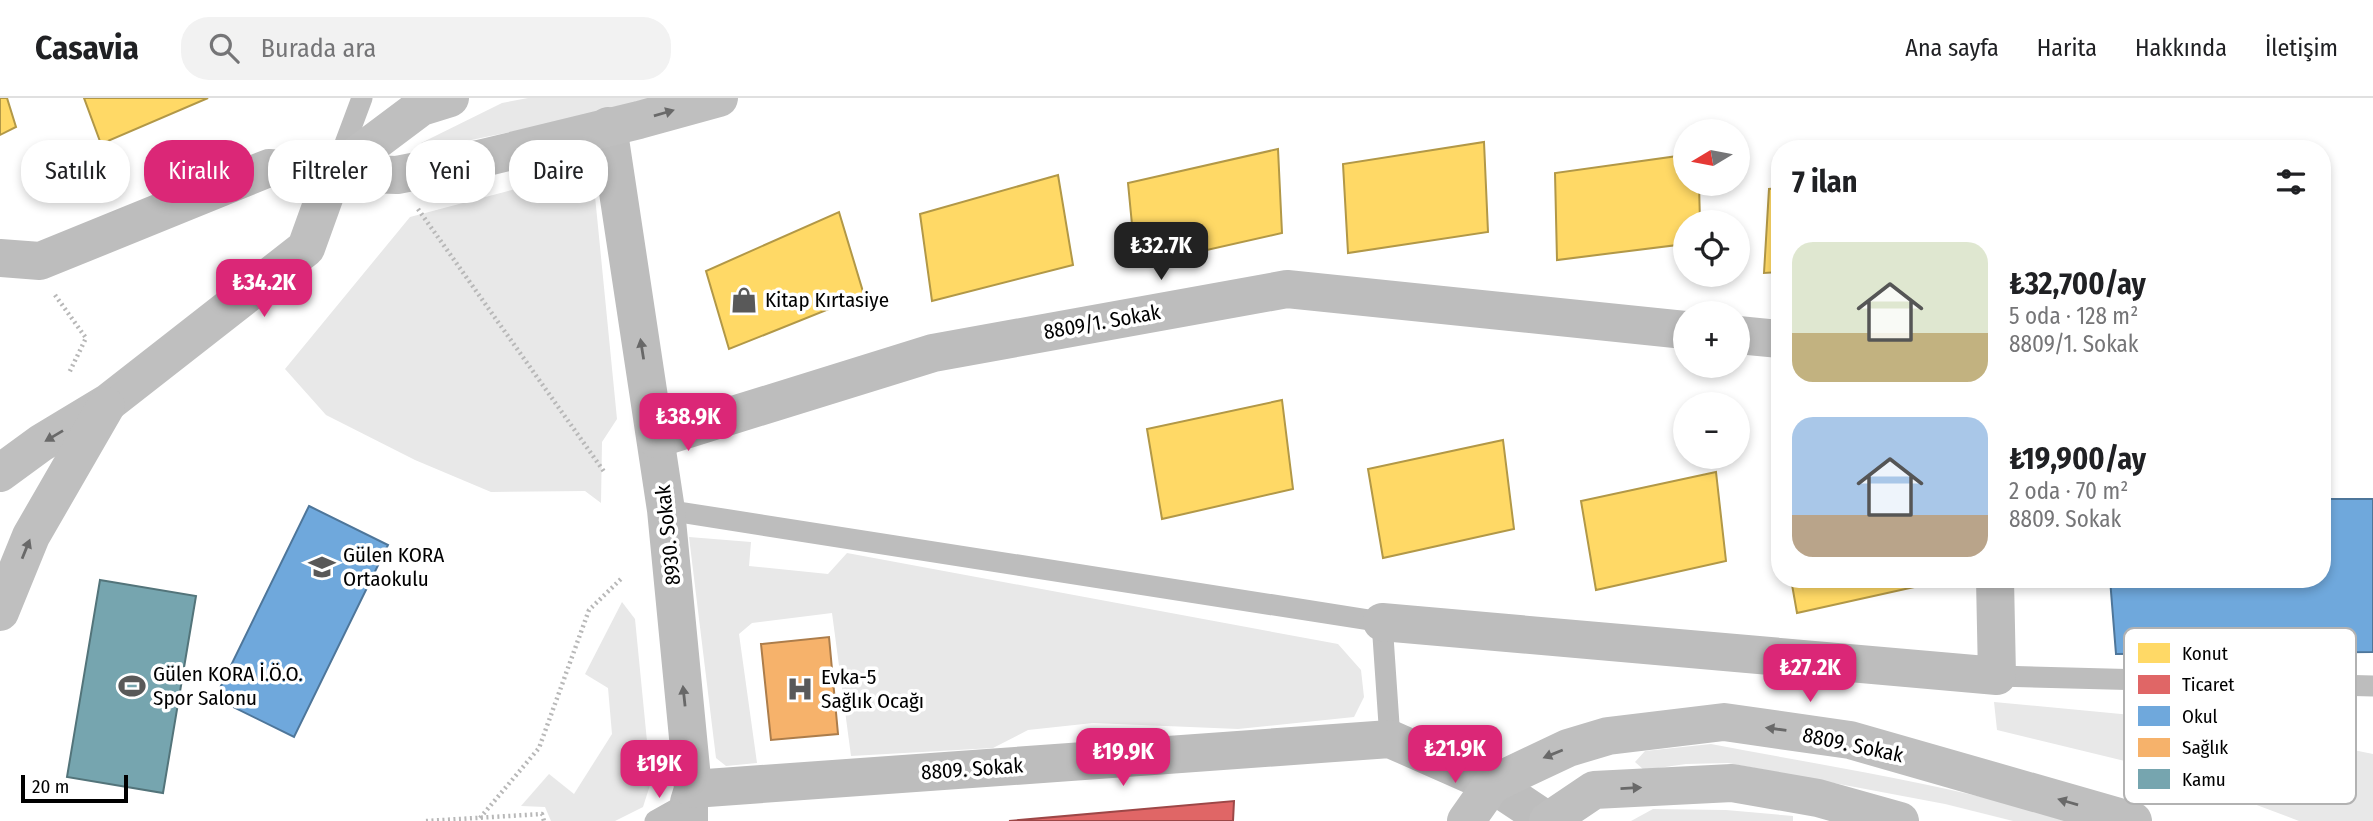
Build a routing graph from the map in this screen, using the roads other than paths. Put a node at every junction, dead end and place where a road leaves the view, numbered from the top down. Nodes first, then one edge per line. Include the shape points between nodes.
1 (362, 98) edge
2 (450, 98) edge
3 (719, 98) edge
4 (608, 126) junction
5 (346, 140) edge
6 (377, 140) edge
7 (268, 168) edge
8 (392, 175) edge
9 (322, 203) edge
10 (0, 258) edge
11 (46, 276) junction
12 (0, 282) edge
13 (1673, 329) edge
14 (1750, 336) edge
15 (1771, 338) edge
16 (109, 402) junction
17 (656, 439) junction
18 (0, 473) edge
19 (666, 510) junction
20 (1995, 588) edge
21 (0, 612) edge
22 (1382, 622) junction
23 (1997, 676) junction
24 (2124, 679) edge
25 (1390, 739) junction
26 (1492, 784) junction
27 (691, 804) edge
28 (1816, 810) edge
29 (655, 821) edge
30 (1466, 821) edge
31 (1548, 821) edge
32 (1900, 821) edge
33 (2133, 821) edge

1 - 5 lane
2 - 6 street via 421,107
4 -> 3 street
4 - 8 street via 479,159
17 -> 4 street, 8930. Sokak
7 - 11 street
9 - 16 street via 306,248
10 - 11 street
11 - 12 street
13 - 17 street, 8809/1. Sokak via 1287,289 933,353
14 - 15 street
16 -> 18 street
21 -> 16 street via 31,536
17 - 19 street, 8930. Sokak
19 - 22 lane
27 -> 19 street, 8930. Sokak
20 - 23 street
22 - 23 street
22 - 25 lane
23 - 24 lane
25 - 26 street, 8809. Sokak
25 - 27 street, 8809. Sokak
26 - 30 street
26 - 31 street, 8809. Sokak
33 -> 26 street, 8809. Sokak via 1850,740 1724,722 1608,736 1545,757
27 - 29 lane
31 -> 28 street, 8809. Sokak via 1594,790 1732,783
28 - 32 street, 8809. Sokak

